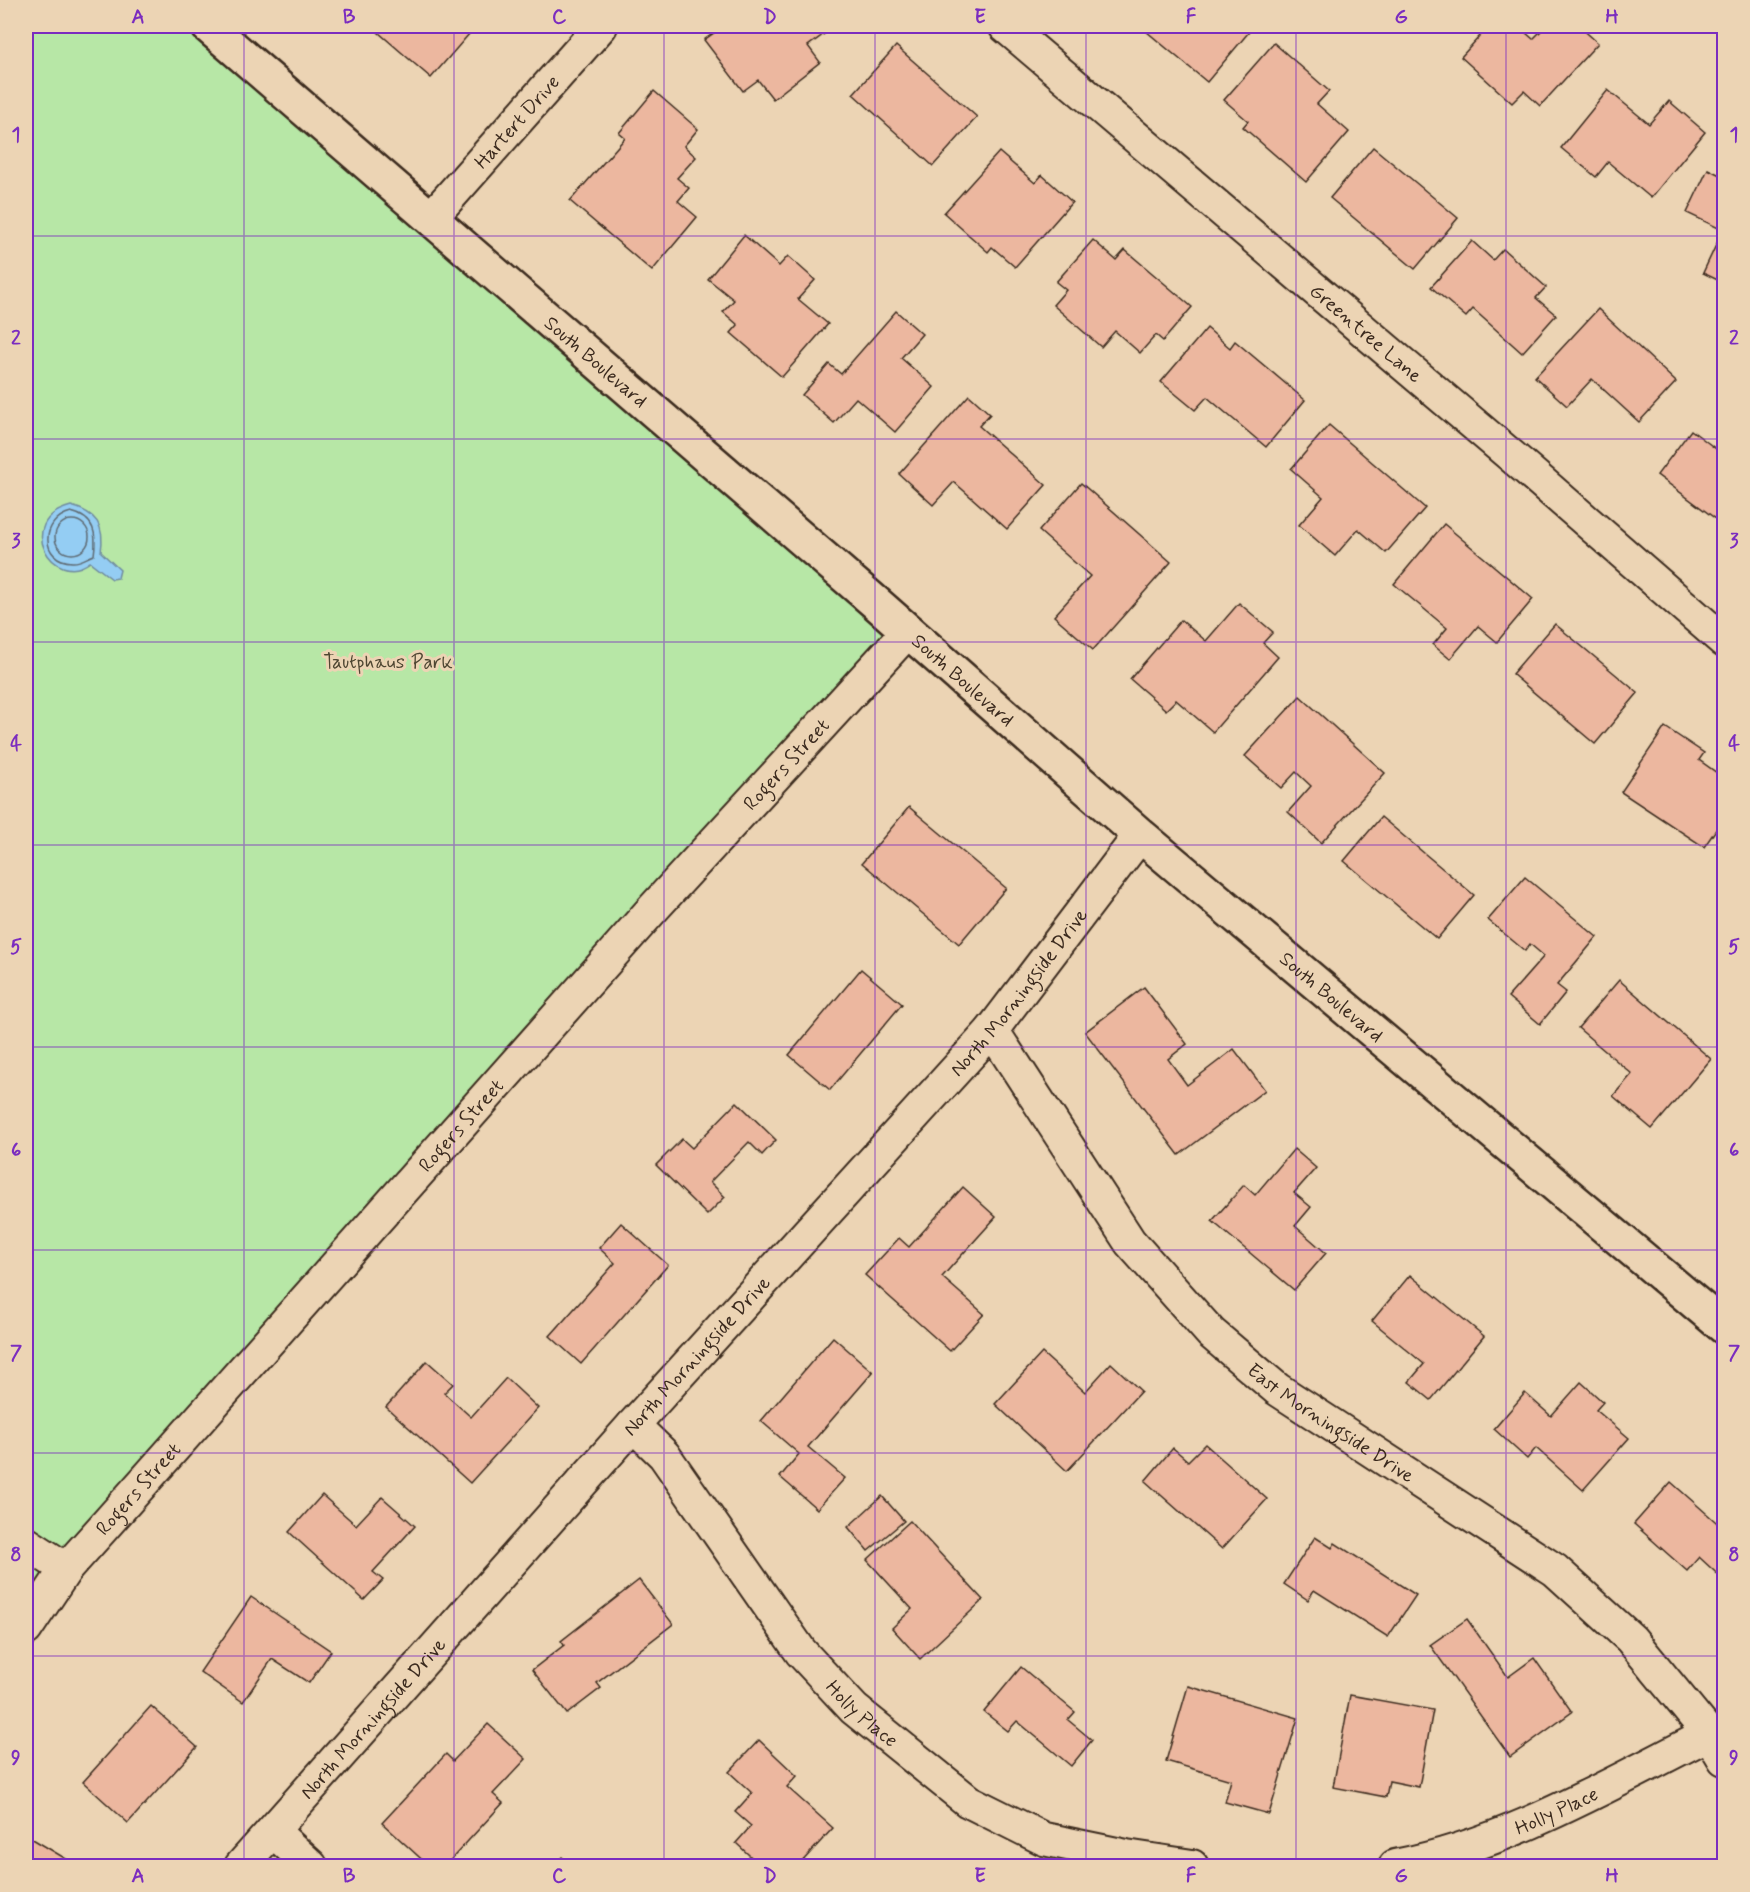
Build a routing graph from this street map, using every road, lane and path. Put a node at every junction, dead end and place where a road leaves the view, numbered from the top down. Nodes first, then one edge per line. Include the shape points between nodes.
1 (208, 26) edge
2 (601, 26) edge
3 (1005, 26) edge
4 (431, 218) junction
5 (908, 631) junction
6 (1725, 641) edge
7 (1140, 836) junction
8 (992, 1030) junction
9 (1725, 1328) edge
10 (633, 1425) junction
11 (26, 1543) edge
12 (66, 1569) junction
13 (26, 1629) edge
14 (1717, 1746) edge
15 (274, 1832) junction
16 (241, 1866) edge
17 (311, 1866) edge
18 (1191, 1866) edge
19 (1395, 1866) edge

1 - 4 street, South Boulevard
2 - 4 street, Hartert Drive
3 - 6 street, Greentree Lane
4 - 5 street, South Boulevard
5 - 7 street, South Boulevard
5 - 12 street, Rogers Street via 650,912
7 - 8 street, North Morningside Drive
7 - 9 street, South Boulevard
8 - 10 street, North Morningside Drive
8 - 14 street, East Morningside Drive via 1130,1242 1211,1334 1277,1389 1556,1570 1631,1639
10 - 15 street, North Morningside Drive
10 - 18 street, Holly Place via 664,1455 801,1652 854,1709 968,1801 1044,1839
11 - 12 street
12 - 13 street, Rogers Street
14 - 19 street, Holly Place via 1515,1831 1433,1859
15 - 16 street, North Morningside Drive
15 - 17 street

